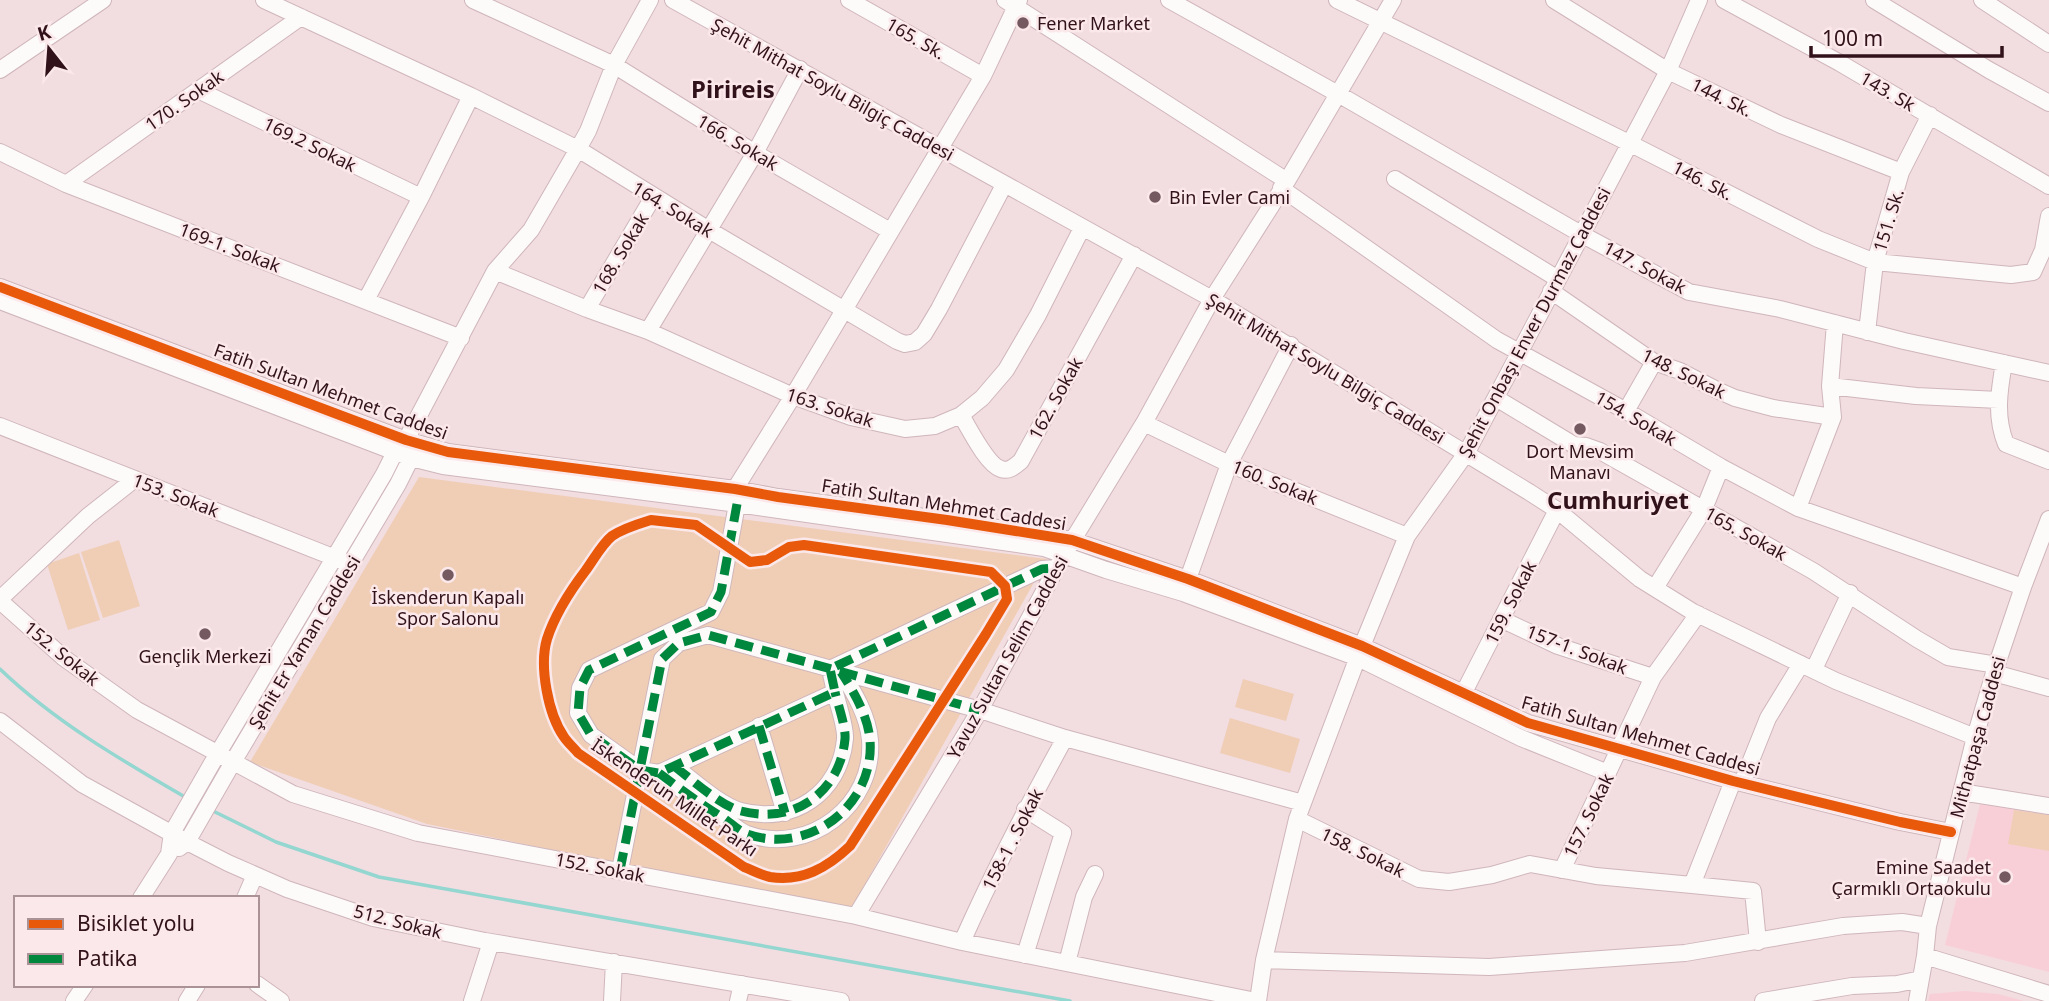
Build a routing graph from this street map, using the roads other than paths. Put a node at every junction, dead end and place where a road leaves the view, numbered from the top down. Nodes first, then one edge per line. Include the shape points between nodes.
1 (103, 0) edge
2 (264, 0) edge
3 (473, 0) edge
4 (650, 0) edge
5 (673, 0) edge
6 (849, 0) edge
7 (1170, 0) edge
8 (1337, 0) edge
9 (1393, 0) edge
10 (1554, 0) edge
11 (1699, 0) edge
12 (1724, 0) edge
13 (1874, 0) edge
14 (1982, 0) edge
15 (1013, 2) edge
16 (301, 17) junction
17 (1380, 20) junction
18 (2049, 44) edge
19 (614, 65) junction
20 (800, 69) junction
21 (0, 70) edge
22 (1668, 71) junction
23 (983, 76) junction
24 (198, 90) junction
25 (1338, 94) junction
26 (471, 96) junction
27 (2049, 103) edge
28 (1930, 115) junction
29 (1629, 143) junction
30 (940, 148) junction
31 (578, 149) junction
32 (0, 152) edge
33 (755, 153) junction
34 (1901, 172) junction
35 (1395, 179) dead end
36 (66, 184) junction
37 (1004, 185) junction
38 (1284, 185) junction
39 (2049, 186) edge
40 (421, 197) junction
41 (653, 197) junction
42 (2049, 216) edge
43 (1082, 228) junction
44 (709, 230) junction
45 (890, 231) junction
46 (1581, 234) junction
47 (1134, 256) junction
48 (1875, 262) junction
49 (495, 271) junction
50 (1555, 285) junction
51 (0, 287) edge
52 (1212, 299) junction
53 (366, 300) junction
54 (0, 301) edge
55 (587, 309) junction
56 (845, 309) junction
57 (1835, 323) junction
58 (648, 331) junction
59 (1867, 331) junction
60 (461, 338) junction
61 (1291, 345) junction
62 (1520, 351) junction
63 (1654, 362) junction
64 (2004, 363) junction
65 (2049, 373) edge
66 (1830, 386) junction
67 (793, 396) junction
68 (1496, 398) junction
69 (1999, 400) junction
70 (1626, 411) junction
71 (961, 415) junction
72 (1833, 416) junction
73 (1144, 423) junction
74 (0, 426) edge
75 (401, 446) junction
76 (1467, 452) junction
77 (411, 458) junction
78 (2049, 461) edge
79 (1229, 464) junction
80 (1721, 467) junction
81 (135, 479) junction
82 (734, 498) junction
83 (1798, 508) junction
84 (1704, 509) junction
85 (1557, 510) junction
86 (2049, 519) edge
87 (1407, 536) junction
88 (1072, 540) junction
89 (334, 557) junction
90 (1059, 562) junction
91 (352, 564) junction
92 (1188, 579) junction
93 (2023, 587) junction
94 (1655, 588) junction
95 (1850, 593) junction
96 (0, 600) edge
97 (1698, 614) junction
98 (1501, 619) junction
99 (1360, 652) junction
100 (1808, 667) junction
101 (1995, 669) junction
102 (835, 670) junction
103 (1653, 677) junction
104 (2049, 688) edge
105 (835, 692) junction
106 (1463, 694) junction
107 (981, 710) junction
108 (0, 721) edge
109 (1528, 723) junction
110 (759, 726) junction
111 (1498, 726) junction
112 (1975, 737) junction
113 (1066, 738) junction
114 (1620, 751) junction
115 (214, 759) junction
116 (230, 767) junction
117 (666, 769) junction
118 (640, 770) junction
119 (1608, 773) junction
120 (1737, 782) junction
121 (1961, 792) junction
122 (1303, 803) junction
123 (2049, 806) edge
124 (1025, 809) junction
125 (785, 813) junction
126 (1297, 820) junction
127 (175, 829) junction
128 (1951, 832) junction
129 (190, 837) junction
130 (169, 854) junction
131 (620, 870) junction
132 (1562, 870) junction
133 (1095, 874) dead end
134 (256, 876) junction
135 (1692, 885) junction
136 (142, 896) edge
137 (246, 896) edge
138 (856, 916) junction
139 (1928, 926) junction
140 (491, 942) junction
141 (962, 942) junction
142 (1758, 942) junction
143 (1025, 955) junction
144 (1925, 956) junction
145 (1265, 960) junction
146 (614, 962) junction
147 (1067, 963) junction
148 (1921, 979) junction
149 (743, 984) junction
150 (259, 985) edge
151 (2049, 994) edge
152 (281, 1001) edge
153 (472, 1001) edge
154 (612, 1001) edge
155 (737, 1001) edge
156 (841, 1001) edge
157 (1257, 1001) edge
158 (1763, 1001) edge
159 (1917, 1001) edge

1 - 21 street
2 - 16 street, 164. Sokak
3 - 19 street, 166. Sokak
4 - 19 street, Şehit Er Yaman Caddesi
5 - 20 street, Şehit Mithat Soylu Bilgiç Caddesi
6 - 23 street, 165. Sk.
7 - 25 street, 147. Sokak
8 - 17 street, 146. Sk.
9 - 17 street, Yavuz Sultan Selim Caddesi
10 - 22 street, 144. Sk.
11 - 22 street, Şehit Onbaşı Enver Durmaz Caddesi
12 - 28 street, 143. Sk
13 - 27 street
14 - 18 street
15 - 23 street
15 - 38 street, 154. Sokak
16 - 24 street, 170. Sokak
16 - 26 street, 164. Sokak
17 - 25 street, Yavuz Sultan Selim Caddesi
17 - 29 street, 146. Sk.
19 - 31 street, Şehit Er Yaman Caddesi
19 - 33 street, 166. Sokak
20 - 30 street, Şehit Mithat Soylu Bilgiç Caddesi
20 - 33 street
22 - 29 street, Şehit Onbaşı Enver Durmaz Caddesi
22 - 34 street, 144. Sk. via 1781,125
23 - 30 street
24 - 36 street, 170. Sokak
24 - 40 street, 169.2 Sokak
25 - 38 street, Yavuz Sultan Selim Caddesi
25 - 46 street, 147. Sokak
26 - 31 street, 164. Sokak
26 - 40 street
28 - 34 street, 151. Sk.
28 - 39 street, 143. Sk
29 - 46 street, Şehit Onbaşı Enver Durmaz Caddesi
29 - 48 street, 146. Sk. via 1818,239
30 - 37 street, Şehit Mithat Soylu Bilgiç Caddesi
30 - 45 street
31 - 41 street, 164. Sokak
31 - 49 street, Şehit Er Yaman Caddesi via 530,230
32 - 36 street, 169-1. Sokak
33 - 44 street
33 - 45 street, 166. Sokak
34 - 48 street, 151. Sk.
35 - 50 street, 148. Sokak
36 - 53 street, 169-1. Sokak
37 - 43 street, Şehit Mithat Soylu Bilgiç Caddesi
37 - 56 street, 164. Sokak via 939,309 915,342 897,341
38 - 52 street, Yavuz Sultan Selim Caddesi
38 - 62 street, 154. Sokak via 1497,340
40 - 53 street
41 - 44 street, 164. Sokak
41 - 55 street, 168. Sokak
42 - 48 street, 146. Sk. via 2043,250 2033,272 2011,275
43 - 47 street, Şehit Mithat Soylu Bilgiç Caddesi
43 - 71 street, 163. Sokak via 1006,370
44 - 56 street, 164. Sokak
44 - 58 street
45 - 56 street
46 - 50 street, Şehit Onbaşı Enver Durmaz Caddesi
46 - 57 street, 147. Sokak via 1689,292
47 - 52 street, Şehit Mithat Soylu Bilgiç Caddesi
47 - 71 street, 162. Sokak via 1021,461 999,469 991,463
48 - 59 street, 151. Sk.
49 - 55 street, 163. Sokak
49 - 60 street, Şehit Er Yaman Caddesi
50 - 62 street, Şehit Onbaşı Enver Durmaz Caddesi
50 - 63 street, 148. Sokak
51 - 75 street, Fatih Sultan Mehmet Caddesi
52 - 61 street, Şehit Mithat Soylu Bilgiç Caddesi
52 - 73 street, Yavuz Sultan Selim Caddesi
53 - 60 street, 169-1. Sokak
54 - 75 street, Fatih Sultan Mehmet Caddesi
55 - 58 street, 163. Sokak
56 - 67 street
57 - 59 street, 147. Sokak
57 - 66 street
58 - 67 street, 163. Sokak
59 - 64 street, 147. Sokak
60 - 75 street, Şehit Er Yaman Caddesi
61 - 76 street, Şehit Mithat Soylu Bilgiç Caddesi
61 - 79 street
62 - 68 street, Şehit Onbaşı Enver Durmaz Caddesi
62 - 70 street, 154. Sokak
63 - 70 street
63 - 72 street, 148. Sokak via 1734,398
64 - 65 street, 147. Sokak
64 - 69 street
66 - 69 street
66 - 72 street
67 - 71 street, 163. Sokak via 851,417 905,429 935,426
67 - 82 street
68 - 76 street, Şehit Onbaşı Enver Durmaz Caddesi
68 - 84 street, 165. Sokak via 1574,445 1600,451
69 - 78 street via 2000,429 2006,444
70 - 80 street, 154. Sokak
72 - 83 street
73 - 79 street, 160. Sokak
73 - 88 street, Yavuz Sultan Selim Caddesi
74 - 81 street, 153. Sokak
75 - 77 street
75 - 82 street, Fatih Sultan Mehmet Caddesi
75 - 89 street, Şehit Er Yaman Caddesi
76 - 85 street, Şehit Mithat Soylu Bilgiç Caddesi
76 - 87 street, Şehit Onbaşı Enver Durmaz Caddesi
77 - 82 street, Fatih Sultan Mehmet Caddesi via 443,466
77 - 91 street, Şehit Er Yaman Caddesi
79 - 87 street, 160. Sokak
79 - 92 street
80 - 83 street, 154. Sokak
80 - 84 street
81 - 89 street, 153. Sokak
81 - 96 street via 88,516
82 - 88 street, Fatih Sultan Mehmet Caddesi
82 - 90 street, Fatih Sultan Mehmet Caddesi via 1044,548
82 - 118 street via 721,592 711,612 589,670 580,688 578,713 591,735
83 - 93 street, 154. Sokak
84 - 94 street
84 - 95 street, 165. Sokak
85 - 94 street, Şehit Mithat Soylu Bilgiç Caddesi
85 - 98 street, 159. Sokak
86 - 93 street, Mithatpaşa Caddesi
87 - 99 street, Şehit Onbaşı Enver Durmaz Caddesi
88 - 90 street, Yavuz Sultan Selim Caddesi
88 - 92 street, Fatih Sultan Mehmet Caddesi
89 - 91 street, 153. Sokak
89 - 115 street, Şehit Er Yaman Caddesi
90 - 99 street, Fatih Sultan Mehmet Caddesi via 1184,593
90 - 102 street
90 - 107 street, Yavuz Sultan Selim Caddesi
91 - 116 street, Şehit Er Yaman Caddesi
92 - 99 street, Fatih Sultan Mehmet Caddesi
93 - 101 street, Mithatpaşa Caddesi
94 - 97 street, Şehit Mithat Soylu Bilgiç Caddesi
95 - 100 street
95 - 101 street, 165. Sokak via 1948,657
96 - 115 street, 152. Sokak via 64,659
97 - 100 street, Şehit Mithat Soylu Bilgiç Caddesi
97 - 103 street, 157. Sokak
98 - 103 street, 157-1. Sokak via 1558,646
98 - 106 street, 159. Sokak
99 - 106 street, Fatih Sultan Mehmet Caddesi
99 - 111 street, Fatih Sultan Mehmet Caddesi
99 - 122 street, Şehit Onbaşı Enver Durmaz Caddesi
100 - 112 street, Şehit Mithat Soylu Bilgiç Caddesi
100 - 120 street via 1768,718
101 - 104 street, 165. Sokak
101 - 112 street, Mithatpaşa Caddesi
102 - 105 street
102 - 107 street
102 - 117 street via 862,712 870,738 870,760 860,791 819,831 798,837 747,834 700,803
102 - 118 street via 708,635 679,643 663,659
103 - 114 street, 157. Sokak
105 - 110 street
105 - 125 street via 846,737 837,770 822,793
106 - 109 street, Fatih Sultan Mehmet Caddesi
107 - 113 street
107 - 138 street, Yavuz Sultan Selim Caddesi
108 - 127 street, 512. Sokak via 82,784
109 - 111 street
109 - 114 street, Fatih Sultan Mehmet Caddesi
110 - 117 street
110 - 125 street
111 - 119 street, Fatih Sultan Mehmet Caddesi
112 - 121 street, Mithatpaşa Caddesi
113 - 122 street
113 - 124 street, 158-1 . Sokak
114 - 119 street, 157. Sokak
114 - 120 street, Fatih Sultan Mehmet Caddesi
115 - 116 street, 152. Sokak
115 - 127 street, Şehit Er Yaman Caddesi
116 - 129 street, Şehit Er Yaman Caddesi
116 - 131 street, 152. Sokak via 293,794 418,833
117 - 118 street
117 - 125 street via 739,811
118 - 131 street
119 - 132 street, 157. Sokak
120 - 128 street, Fatih Sultan Mehmet Caddesi
120 - 135 street
121 - 123 street
121 - 128 street, Mithatpaşa Caddesi
122 - 126 street, Şehit Onbaşı Enver Durmaz Caddesi
124 - 141 street, 158-1 . Sokak
124 - 143 street via 1063,832
126 - 132 street, 158. Sokak via 1419,879 1449,882 1530,864
126 - 145 street, Şehit Onbaşı Enver Durmaz Caddesi
127 - 129 street, 512. Sokak
127 - 130 street
128 - 139 street, Mithatpaşa Caddesi
129 - 130 street
129 - 134 street, 512. Sokak
130 - 136 street
131 - 138 street, 152. Sokak
132 - 135 street, 158. Sokak
133 - 147 street via 1084,897
134 - 137 street
134 - 140 street, 512. Sokak via 373,918
135 - 142 street, 158. Sokak via 1753,891
138 - 141 street, 152. Sokak
139 - 142 street via 1902,922 1843,926
139 - 144 street, Mithatpaşa Caddesi
140 - 146 street, 512. Sokak
140 - 153 street
141 - 143 street, 152. Sokak
142 - 145 street via 1685,953 1489,967
143 - 147 street, 152. Sokak
144 - 148 street, Mithatpaşa Caddesi
144 - 151 street
145 - 157 street, Şehit Onbaşı Enver Durmaz Caddesi
146 - 149 street, 512. Sokak
146 - 154 street
147 - 157 street, 152. Sokak
148 - 158 street
148 - 159 street, Mithatpaşa Caddesi
149 - 155 street
149 - 156 street, 512. Sokak
150 - 152 street

